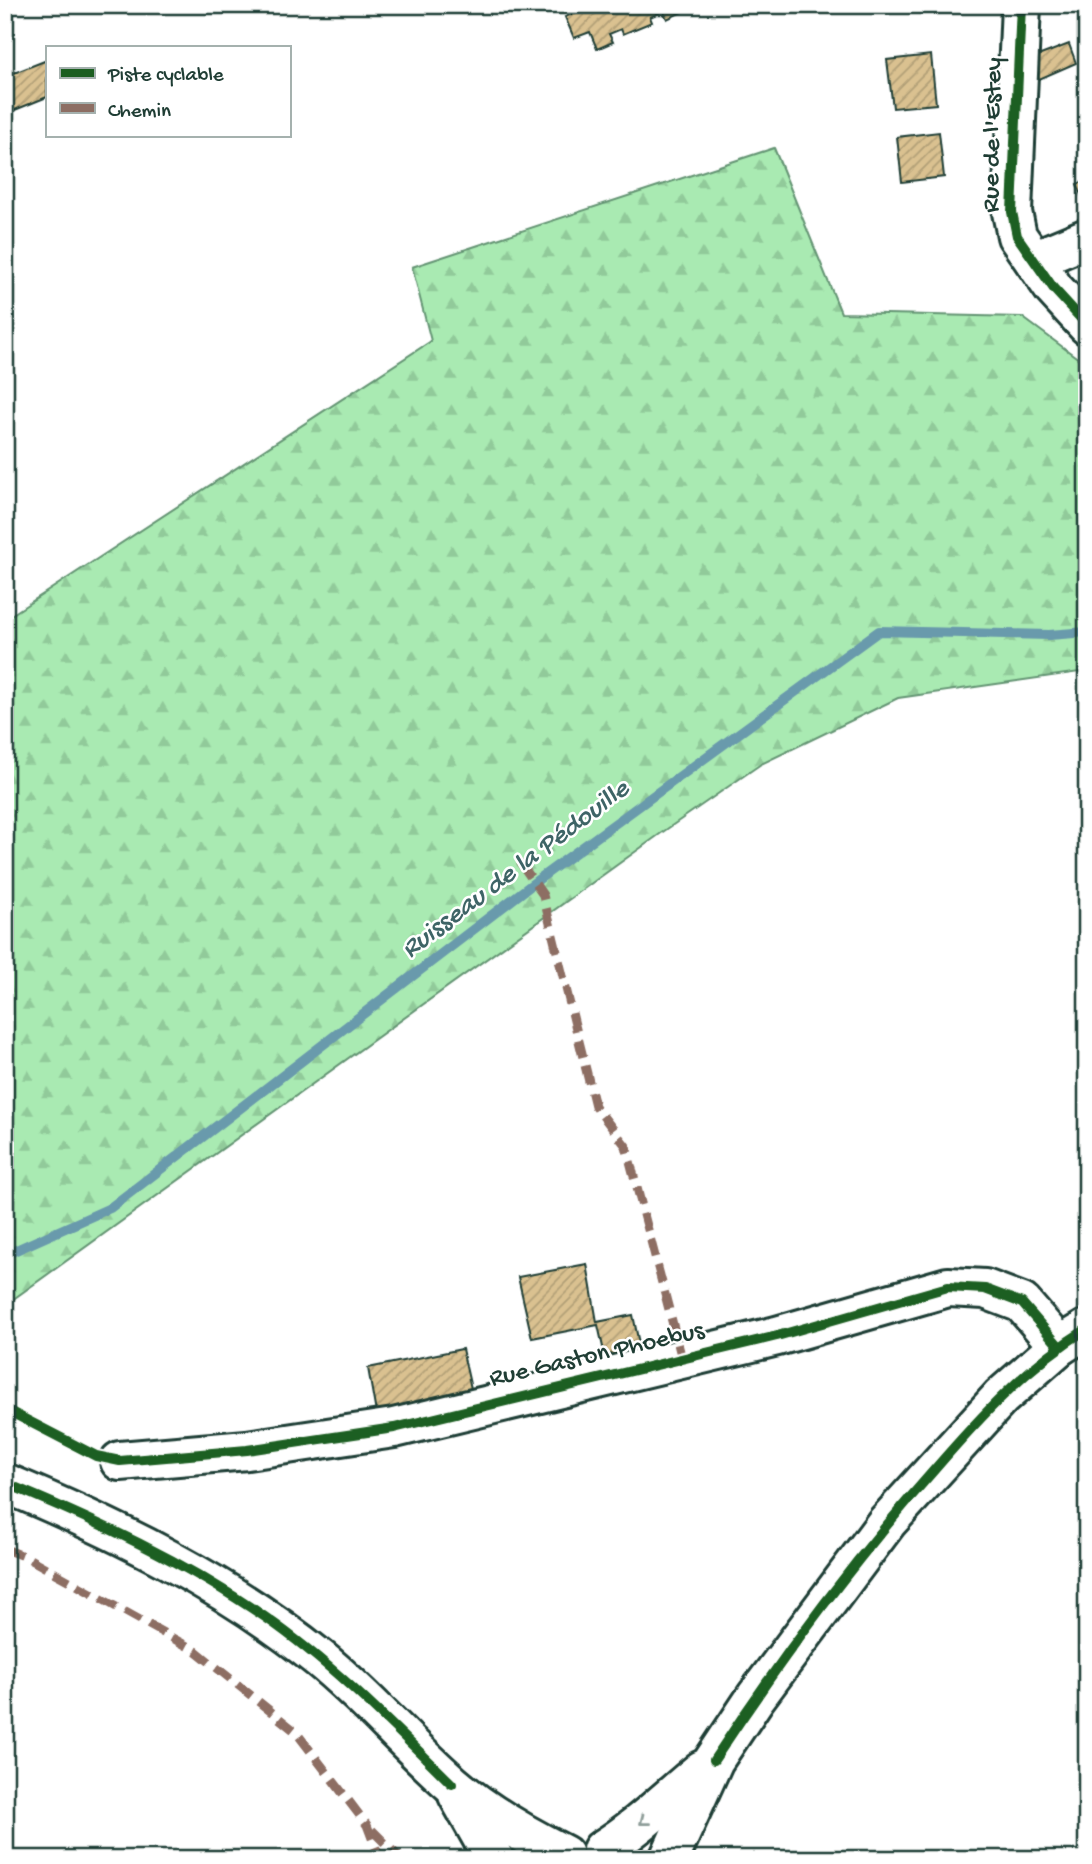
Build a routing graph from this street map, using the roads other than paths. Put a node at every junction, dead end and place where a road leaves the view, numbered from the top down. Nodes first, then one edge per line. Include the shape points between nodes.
1 (1021, 5) edge
2 (1087, 238) edge
3 (1034, 260) junction
4 (1087, 325) edge
5 (1073, 1338) edge
6 (120, 1461) dead end
7 (5, 1483) edge
8 (714, 1760) junction
9 (452, 1784) junction
10 (614, 1854) edge
11 (560, 1857) edge
12 (494, 1859) edge
13 (669, 1859) edge

1 - 3 main road, Rue de l'Estey via 1012,212 1017,236
2 - 3 main road
3 - 4 main road, Rue de l'Estey
5 - 6 main road, Rue Gaston Phoebus via 1022,1303 985,1289 948,1287 777,1336 394,1428 247,1450
5 - 8 main road, Rue Gaston Phoebus via 1001,1398 887,1522
7 - 9 main road via 203,1578 267,1619 322,1661
8 -> 10 main road, Rue Gaston Phoebus via 625,1836
8 - 13 main road, Rue Gaston Phoebus
9 - 11 main road
9 - 12 main road
10 - 11 main road via 584,1850

